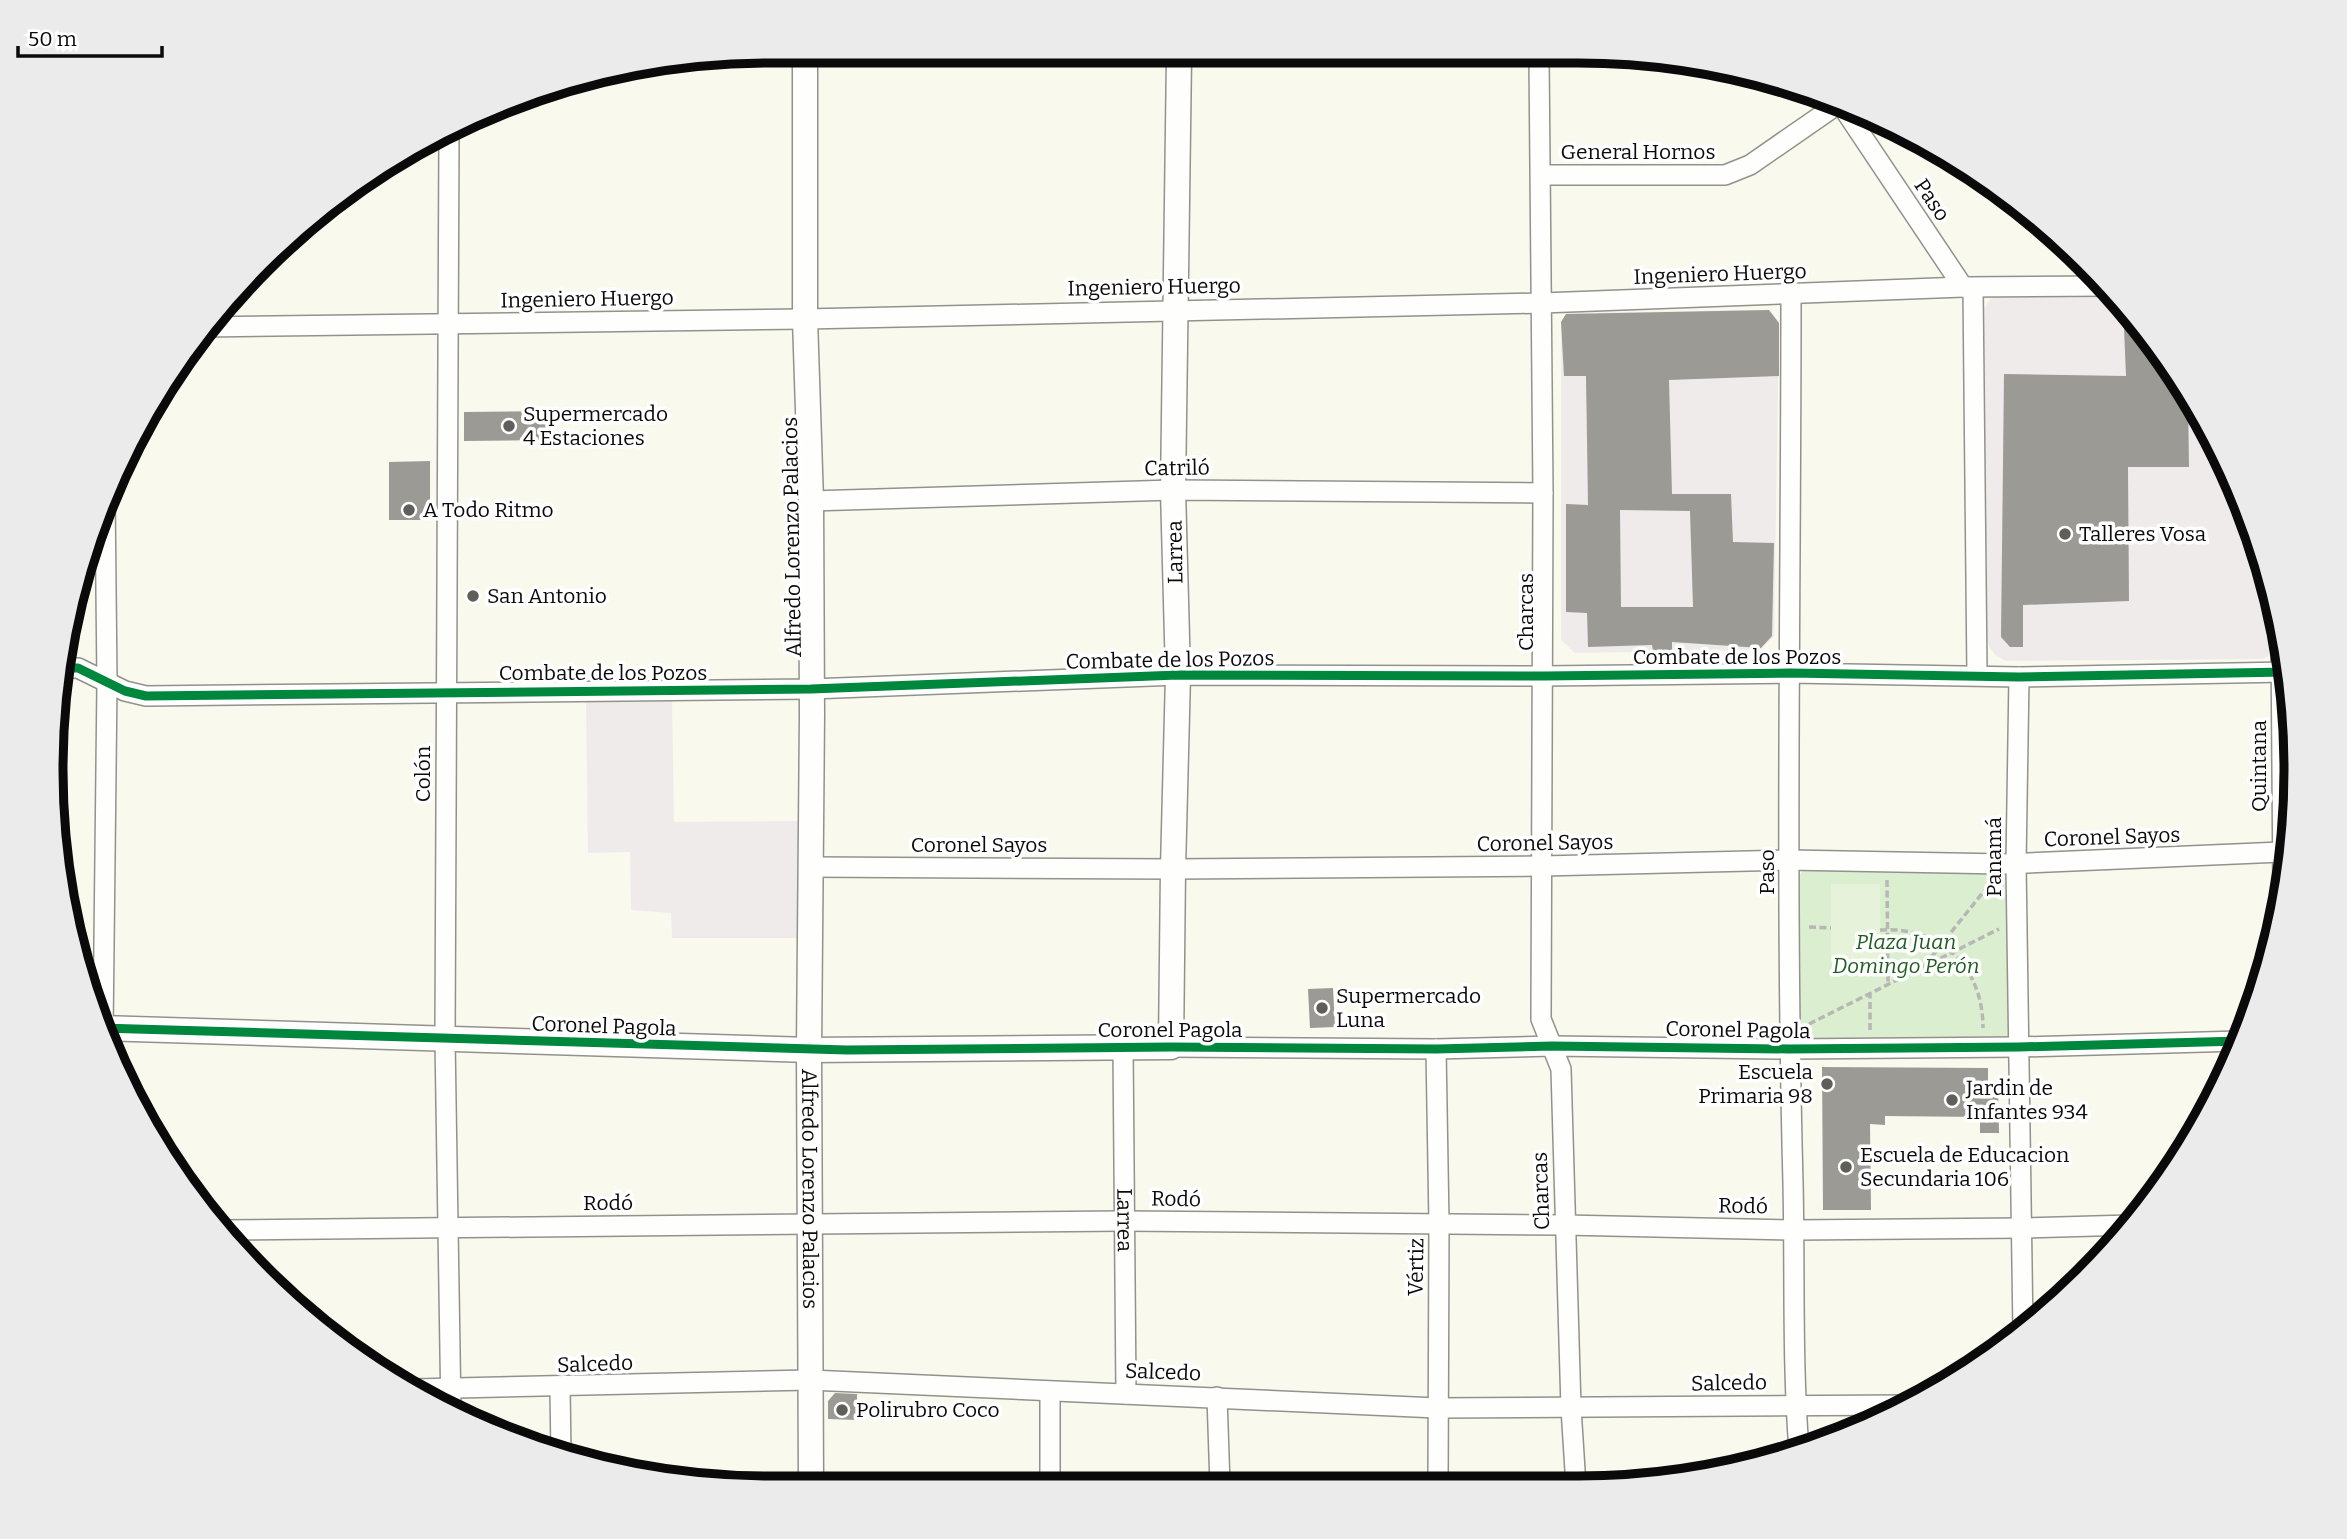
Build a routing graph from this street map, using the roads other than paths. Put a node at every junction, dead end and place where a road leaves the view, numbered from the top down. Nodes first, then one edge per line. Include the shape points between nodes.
1 (805, 63) edge
2 (1179, 63) edge
3 (1539, 63) edge
4 (1829, 110) edge
5 (1851, 119) edge
6 (449, 140) edge
7 (1541, 176) junction
8 (2092, 286) edge
9 (1968, 287) junction
10 (1791, 294) junction
11 (1542, 303) junction
12 (1175, 309) junction
13 (806, 319) junction
14 (449, 324) junction
15 (219, 327) edge
16 (1173, 490) junction
17 (1544, 493) junction
18 (811, 501) junction
19 (105, 528) edge
20 (71, 668) edge
21 (2277, 672) edge
22 (1791, 673) junction
23 (1178, 674) junction
24 (1978, 675) junction
25 (1544, 676) junction
26 (2019, 677) junction
27 (107, 682) junction
28 (811, 689) junction
29 (446, 692) junction
30 (2283, 742) edge
31 (2282, 822) edge
32 (2279, 852) edge
33 (1789, 860) junction
34 (2016, 864) junction
35 (1542, 866) junction
36 (810, 867) junction
37 (1173, 869) junction
38 (102, 1003) edge
39 (113, 1029) edge
40 (445, 1039) junction
41 (2229, 1041) edge
42 (1171, 1046) junction
43 (1552, 1046) junction
44 (1123, 1047) junction
45 (2019, 1047) junction
46 (1436, 1049) junction
47 (1789, 1049) junction
48 (809, 1050) junction
49 (1123, 1221) junction
50 (1439, 1224) junction
51 (1565, 1225) junction
52 (2117, 1225) edge
53 (810, 1226) junction
54 (449, 1227) junction
55 (2023, 1228) junction
56 (234, 1230) edge
57 (1794, 1230) junction
58 (2023, 1318) edge
59 (810, 1380) junction
60 (560, 1387) junction
61 (431, 1389) edge
62 (450, 1389) junction
63 (1050, 1392) junction
64 (1126, 1394) junction
65 (1217, 1397) junction
66 (450, 1399) edge
67 (1795, 1405) junction
68 (1886, 1405) edge
69 (1437, 1408) junction
70 (1571, 1408) junction
71 (1798, 1441) edge
72 (561, 1444) edge
73 (1050, 1475) dead end
74 (811, 1476) edge
75 (1220, 1476) edge
76 (1438, 1476) edge
77 (1575, 1476) edge

1 - 13 street, Alfredo Lorenzo Palacios
2 - 12 street, Larrea
3 - 7 street, Charcas
4 - 7 street, General Hornos via 1750,165 1725,174
5 - 9 street, Paso
6 - 14 street, Colón
7 - 11 street, Charcas
8 - 9 street, Ingeniero Huergo
9 - 10 street, Ingeniero Huergo
9 - 24 street
10 - 11 street, Ingeniero Huergo
10 - 22 street, Paso
11 - 12 street, Ingeniero Huergo
11 - 17 street, Charcas
12 - 13 street, Ingeniero Huergo
12 - 16 street, Larrea
13 - 14 street, Ingeniero Huergo
13 - 18 street, Alfredo Lorenzo Palacios
14 - 15 street, Ingeniero Huergo
14 - 29 street, Colón
16 - 17 street, Catriló
16 - 18 street, Catriló
16 - 23 street, Larrea
17 - 25 street, Charcas
18 - 28 street, Alfredo Lorenzo Palacios
19 - 27 street
20 - 27 street, Combate de los Pozos
21 - 26 street, Combate de los Pozos
22 - 24 street, Combate de los Pozos
22 - 25 street, Combate de los Pozos
22 - 33 street, Paso
23 - 25 street, Combate de los Pozos
23 - 28 street, Combate de los Pozos
23 - 37 street, Larrea
24 - 26 street, Combate de los Pozos
25 - 35 street, Charcas
26 - 34 street, Panamá
27 - 29 street, Combate de los Pozos via 146,696
27 - 38 street
28 - 29 street, Combate de los Pozos
28 - 36 street, Alfredo Lorenzo Palacios
29 - 40 street, Colón
30 - 31 street, Quintana
32 - 34 street, Coronel Sayos
33 - 34 street, Coronel Sayos
33 - 35 street, Coronel Sayos
33 - 47 street, Paso
34 - 45 street, Panamá
35 - 37 street, Coronel Sayos
35 - 43 street, Charcas via 1541,1018
36 - 37 street, Coronel Sayos
36 - 48 street, Alfredo Lorenzo Palacios
37 - 42 street, Larrea
39 - 40 street, Coronel Pagola
40 - 48 street, Coronel Pagola
40 - 54 street, Colón
41 - 45 street, Coronel Pagola
42 - 44 street, Coronel Pagola
42 - 46 street, Coronel Pagola
43 - 46 street, Coronel Pagola
43 - 47 street, Coronel Pagola
43 - 51 street, Charcas via 1561,1069
44 - 48 street, Coronel Pagola
44 - 49 street, Larrea
45 - 47 street, Coronel Pagola
45 - 55 street, Panamá
46 - 50 street, Vértiz
47 - 57 street, Paso
48 - 53 street, Alfredo Lorenzo Palacios
49 - 50 street, Rodó
49 - 53 street, Rodó
49 - 64 street, Larrea
50 - 51 street, Rodó
50 - 69 street, Vértiz
51 - 57 street, Rodó
51 - 70 street, Charcas
52 - 55 street, Rodó
53 - 54 street, Rodó
53 - 59 street, Alfredo Lorenzo Palacios
54 - 56 street, Rodó
54 - 62 street, Colón
55 - 57 street, Rodó
55 - 58 street, Panamá
57 - 67 street, Paso
59 - 60 street, Salcedo
59 - 63 street, Salcedo
59 - 74 street, Alfredo Lorenzo Palacios
60 - 62 street, Salcedo
60 - 72 street
61 - 62 street, Salcedo
62 - 66 street, Colón
63 - 64 street, Salcedo
63 - 73 street
64 - 65 street, Salcedo
65 - 69 street, Salcedo
65 - 75 street
67 - 68 street, Salcedo
67 - 70 street, Salcedo
67 - 71 street, Paso
69 - 70 street, Salcedo
69 - 76 street, Vértiz
70 - 77 street, Charcas

